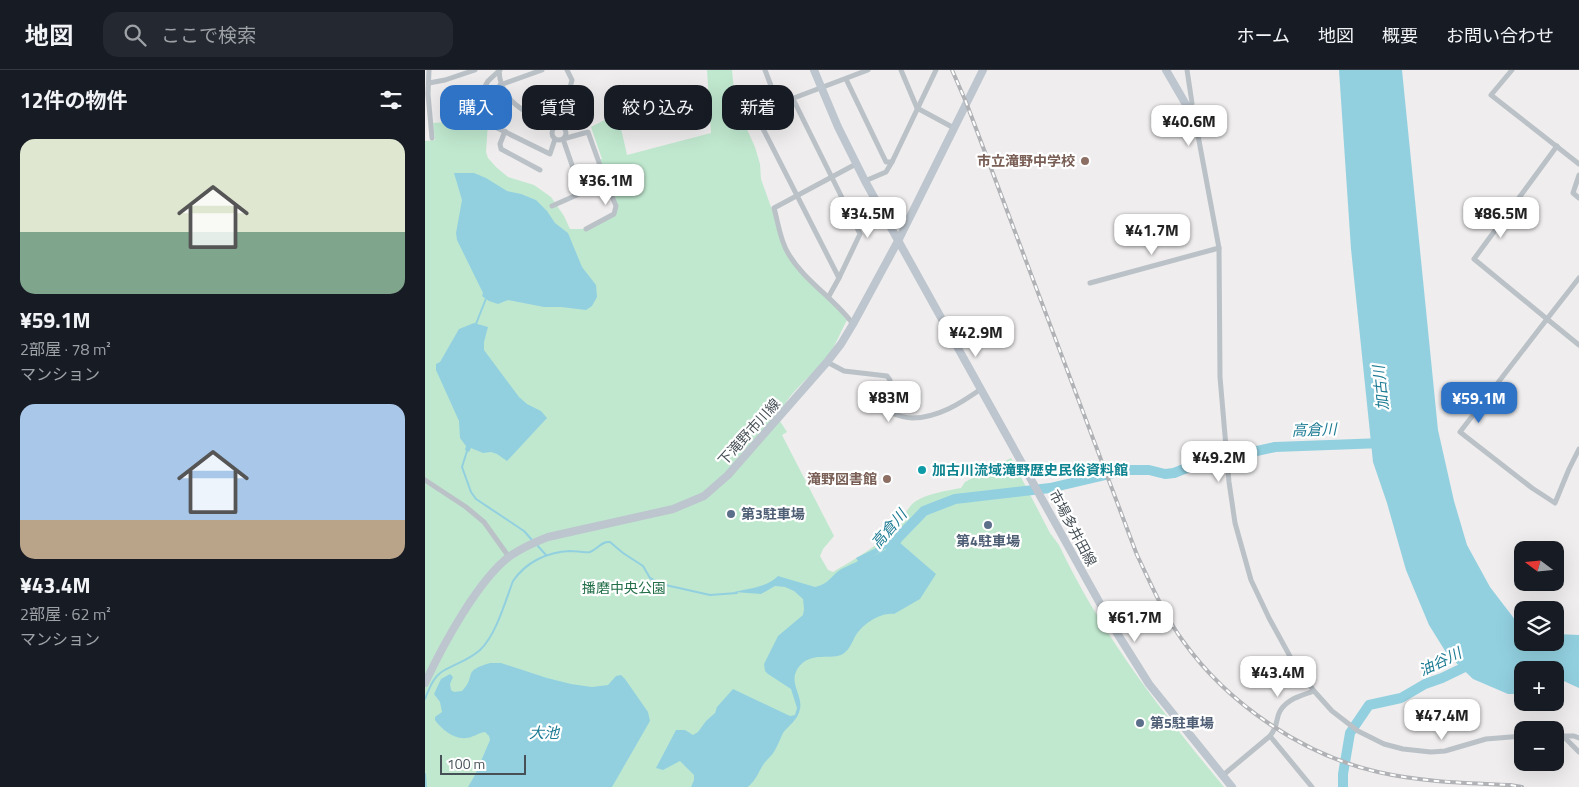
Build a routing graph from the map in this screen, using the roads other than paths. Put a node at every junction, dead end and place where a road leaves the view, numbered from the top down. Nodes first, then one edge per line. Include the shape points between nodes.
1 (429, 70) edge
2 (475, 70) edge
3 (542, 70) edge
4 (567, 70) edge
5 (765, 70) edge
6 (814, 70) edge
7 (868, 70) edge
8 (901, 70) edge
9 (936, 70) edge
10 (983, 70) edge
11 (1166, 70) edge
12 (1187, 70) edge
13 (1512, 70) edge
14 (499, 71) edge
15 (861, 71) edge
16 (846, 78) junction
17 (429, 83) junction
18 (500, 85) joint
19 (571, 85) edge
20 (771, 85) edge
21 (822, 89) junction
22 (794, 99) edge
23 (794, 101) edge
24 (917, 108) junction
25 (1188, 108) junction
26 (953, 128) junction
27 (552, 130) edge
28 (565, 130) edge
29 (764, 130) edge
30 (505, 131) junction
31 (432, 138) dead end
32 (555, 139) junction
33 (563, 139) junction
34 (1557, 146) junction
35 (892, 162) junction
36 (856, 164) junction
37 (1579, 164) edge
38 (540, 170) dead end
39 (1579, 174) edge
40 (832, 178) junction
41 (606, 182) junction
42 (865, 182) junction
43 (581, 191) junction
44 (797, 197) junction
45 (1579, 198) edge
46 (552, 206) dead end
47 (586, 229) dead end
48 (898, 241) junction
49 (1219, 248) junction
50 (839, 278) junction
51 (1579, 278) edge
52 (1090, 284) dead end
53 (829, 296) junction
54 (1547, 319) junction
55 (853, 324) junction
56 (1579, 345) edge
57 (827, 362) junction
58 (981, 389) junction
59 (1579, 449) edge
60 (425, 480) edge
61 (509, 557) junction
62 (425, 683) edge
63 (1314, 691) junction
64 (1270, 736) junction
65 (1514, 737) edge
66 (1564, 737) joint
67 (1579, 738) edge
68 (1579, 752) edge
69 (1223, 776) junction
70 (1232, 787) edge
71 (1312, 787) edge

1 - 17 street
2 - 17 street
3 - 18 street
4 - 19 street
5 - 20 street
6 - 21 main road
7 - 15 street
8 - 24 street
9 - 24 street
10 - 26 main road, 下滝野市川線
11 - 25 main road
12 - 25 street via 1192,103
13 - 34 street via 1491,95
14 - 18 street
14 - 30 street via 488,81 479,97 491,125
15 - 16 street
16 - 21 street
16 - 35 street via 886,162
17 - 31 street
21 - 22 street
21 - 36 main road
23 - 40 street
24 - 26 street
24 - 35 street
25 - 49 street via 1197,130
26 - 48 main road, 下滝野市川線
27 - 32 street
28 - 33 street
29 - 44 street
30 - 32 street via 550,154
30 - 38 street via 501,148
32 - 33 street
33 - 41 street via 589,132
33 - 43 street
34 - 37 street
34 - 54 street via 1474,259
35 - 42 street via 886,172
36 - 40 street
36 - 42 main road
39 - 45 street via 1573,193
40 - 44 street
40 - 50 street via 859,234
41 - 43 street
41 - 47 street via 617,206 614,214
42 - 48 main road
43 - 46 street
44 - 50 street
44 - 53 street via 774,208 787,252 807,277
48 - 55 main road, 下滝野市川線
48 - 58 main road, 市場多井田線
49 - 52 street
49 - 63 street via 1220,377 1235,523 1258,595 1292,660
50 - 53 street
51 - 54 street
53 - 55 street
54 - 56 street
54 - 59 street via 1460,432 1555,503
55 - 57 main road, 下滝野市川線
57 - 58 street via 844,371 887,376 891,380 885,411 911,418 945,410
57 - 61 main road, 下滝野市川線 via 742,460 704,496 673,509 548,537
58 - 69 main road, 市場多井田線 via 1129,654
60 - 61 street via 483,522
61 - 62 main road, 下滝野市川線 via 472,600
63 - 64 street via 1289,701 1280,710 1277,728
63 - 65 street via 1350,726 1384,744 1403,749 1445,751 1486,739
64 - 69 street
64 - 71 street
66 - 67 street
66 - 68 street
69 - 70 main road, 市場多井田線

